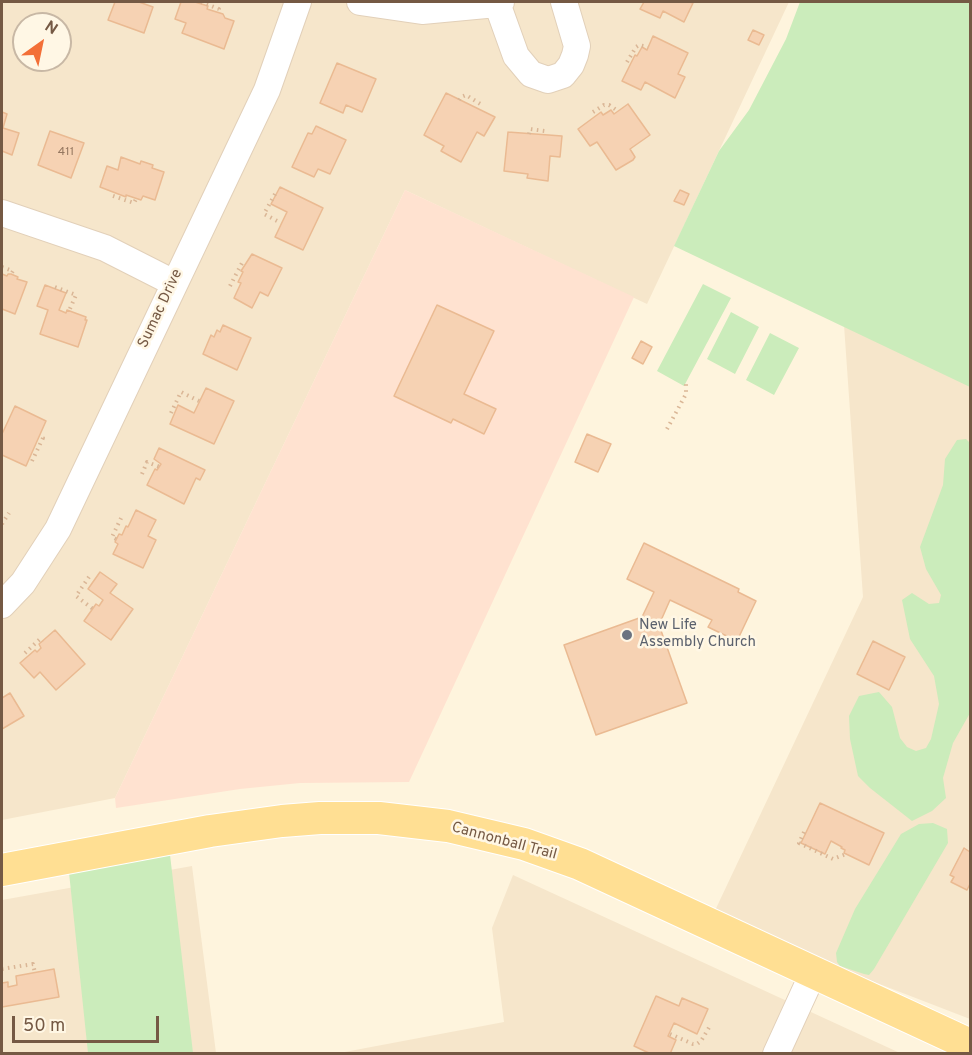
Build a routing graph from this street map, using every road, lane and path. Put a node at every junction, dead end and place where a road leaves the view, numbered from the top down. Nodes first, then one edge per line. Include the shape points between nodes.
1 (201, 2) edge
2 (298, 2) edge
3 (360, 2) edge
4 (499, 2) edge
5 (564, 2) edge
6 (218, 12) dead end
7 (648, 47) dead end
8 (627, 62) dead end
9 (459, 100) dead end
10 (482, 105) dead end
11 (618, 111) dead end
12 (593, 112) dead end
13 (545, 131) dead end
14 (529, 134) dead end
15 (275, 194) dead end
16 (113, 196) dead end
17 (136, 199) dead end
18 (2, 213) edge
19 (281, 223) dead end
20 (244, 264) dead end
21 (2, 267) edge
22 (11, 274) dead end
23 (174, 283) junction
24 (230, 286) dead end
25 (55, 287) dead end
26 (69, 311) dead end
27 (686, 384) dead end
28 (200, 401) dead end
29 (171, 412) dead end
30 (667, 429) dead end
31 (39, 436) dead end
32 (32, 461) dead end
33 (160, 467) dead end
34 (142, 474) dead end
35 (9, 513) dead end
36 (123, 514) dead end
37 (2, 524) edge
38 (116, 539) dead end
39 (89, 577) dead end
40 (2, 605) edge
41 (93, 609) dead end
42 (42, 642) dead end
43 (25, 653) dead end
44 (804, 832) dead end
45 (846, 854) dead end
46 (2, 870) edge
47 (2, 969) edge
48 (814, 971) junction
49 (35, 973) dead end
50 (710, 1026) dead end
51 (669, 1034) dead end
52 (970, 1045) edge
53 (776, 1053) edge

1 - 6 path via 219,9
2 - 23 street, Sumac Drive via 267,90
3 - 4 street via 422,11
4 - 5 street via 516,56 531,74 548,80 564,74 577,46
7 - 8 path via 636,47
9 - 10 path via 466,96
11 - 12 path via 604,105
13 - 14 path via 530,129
15 - 19 path via 264,214
16 - 17 path via 134,203
18 - 23 street via 105,248
20 - 24 path
21 - 22 path via 13,271
23 - 40 street, Sumac Drive via 58,529 23,583
25 - 26 path via 76,295
27 - 30 path via 686,393
28 - 29 path via 181,392
31 - 32 path via 43,438
33 - 34 path via 147,462
35 - 37 path
36 - 38 path via 112,537
39 - 41 path via 76,596
42 - 43 path via 40,639
44 - 45 path via 799,843 833,859
46 - 48 main road, Cannonball Trail via 282,821 412,821 514,841 580,864
47 - 49 path via 33,963
48 - 52 main road, Cannonball Trail
48 - 53 street
50 - 51 path via 697,1044

